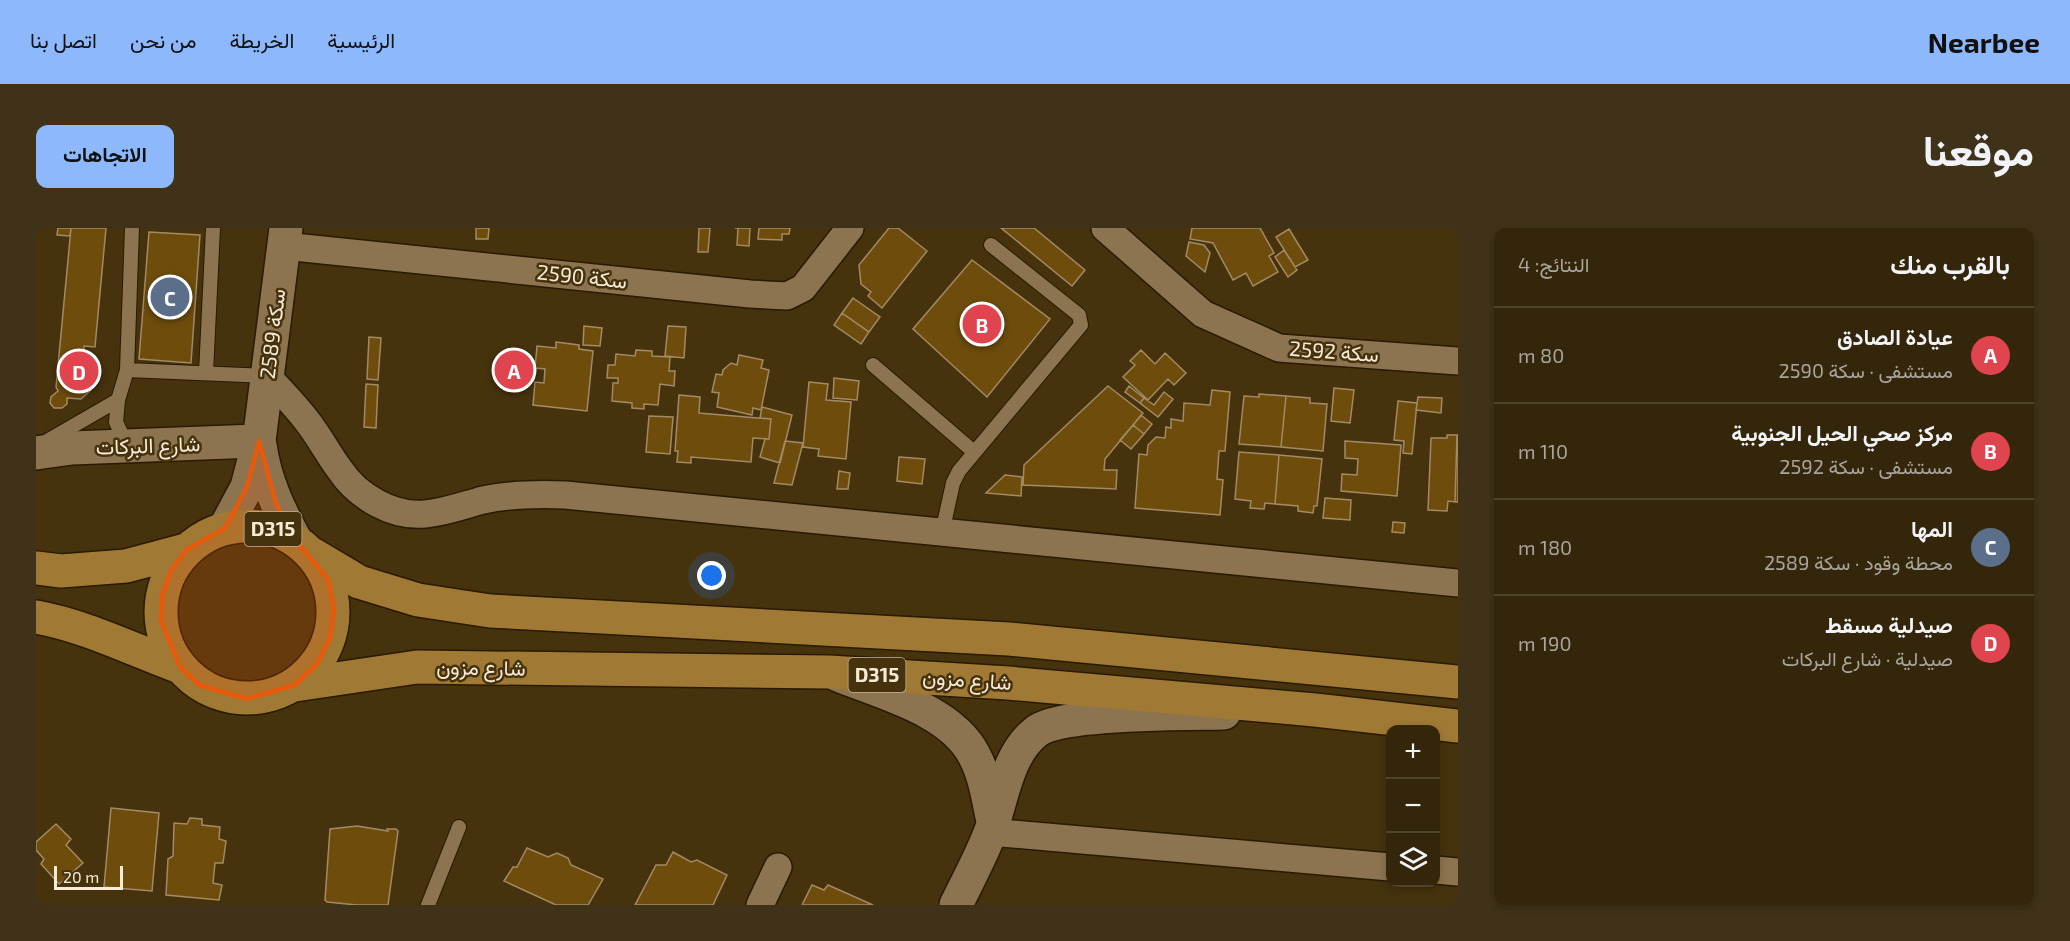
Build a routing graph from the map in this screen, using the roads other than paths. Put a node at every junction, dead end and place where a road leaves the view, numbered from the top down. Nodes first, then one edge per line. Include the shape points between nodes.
1 (132, 228) edge
2 (213, 228) edge
3 (850, 228) edge
4 (1121, 233) edge
5 (285, 237) edge
6 (991, 245) dead end
7 (1458, 362) edge
8 (873, 365) dead end
9 (127, 370) junction
10 (206, 373) junction
11 (267, 376) junction
12 (118, 400) junction
13 (259, 441) junction
14 (36, 447) edge
15 (128, 447) junction
16 (974, 452) junction
17 (36, 453) edge
18 (225, 528) junction
19 (942, 533) junction
20 (304, 547) junction
21 (186, 550) junction
22 (36, 568) edge
23 (1458, 583) edge
24 (36, 617) edge
25 (180, 668) junction
26 (829, 672) junction
27 (1458, 682) edge
28 (295, 685) junction
29 (1315, 710) junction
30 (1458, 726) edge
31 (459, 827) dead end
32 (992, 827) junction
33 (778, 867) dead end
34 (1386, 867) edge
35 (1440, 870) edge
36 (1458, 872) edge
37 (428, 905) edge
38 (760, 905) edge
39 (956, 905) edge

1 - 9 lane
2 - 10 lane
3 - 5 street, سكة 2590 via 803,288 787,296
4 - 7 street, سكة 2592 via 1203,314 1279,348
5 - 11 street, سكة 2589
6 - 16 lane via 1079,315 1081,325
8 - 16 lane
9 - 10 lane
9 - 12 lane
10 - 11 lane
11 - 13 street, سكة 2589
11 - 19 street via 307,420 341,472 363,495 391,510 423,514 509,495 537,494
12 - 14 lane
12 - 15 lane via 116,422
13 - 15 street, شارع البركات
13 - 18 street, سكة 2589 via 247,487
13 - 20 street, سكة 2589 via 276,503
15 - 17 street, شارع البركات
16 - 19 lane via 953,483
18 - 20 main road, D315 via 250,525 274,530
18 - 21 main road, D315
19 - 23 street
20 - 27 main road, شارع مزون / D315 via 359,582 418,600 490,611 1009,639
20 - 28 main road, D315 via 328,579 334,609 330,638 317,664
21 - 22 main road, D315 via 126,566 61,571
21 - 25 main road, D315 via 171,571 162,595 161,621 167,645
24 - 25 main road, D315 via 97,634
25 - 28 main road, D315 via 199,685 238,698 272,695
26 - 28 main road, شارع مزون / D315 via 417,668
26 - 29 main road, شارع مزون / D315
26 - 32 street via 938,717 963,740 982,772
29 - 30 main road, شارع مزون / D315
29 - 32 street via 1060,722 1038,731 1020,750
31 - 37 lane
32 - 34 street
32 - 39 street
33 - 38 street
35 - 36 street

